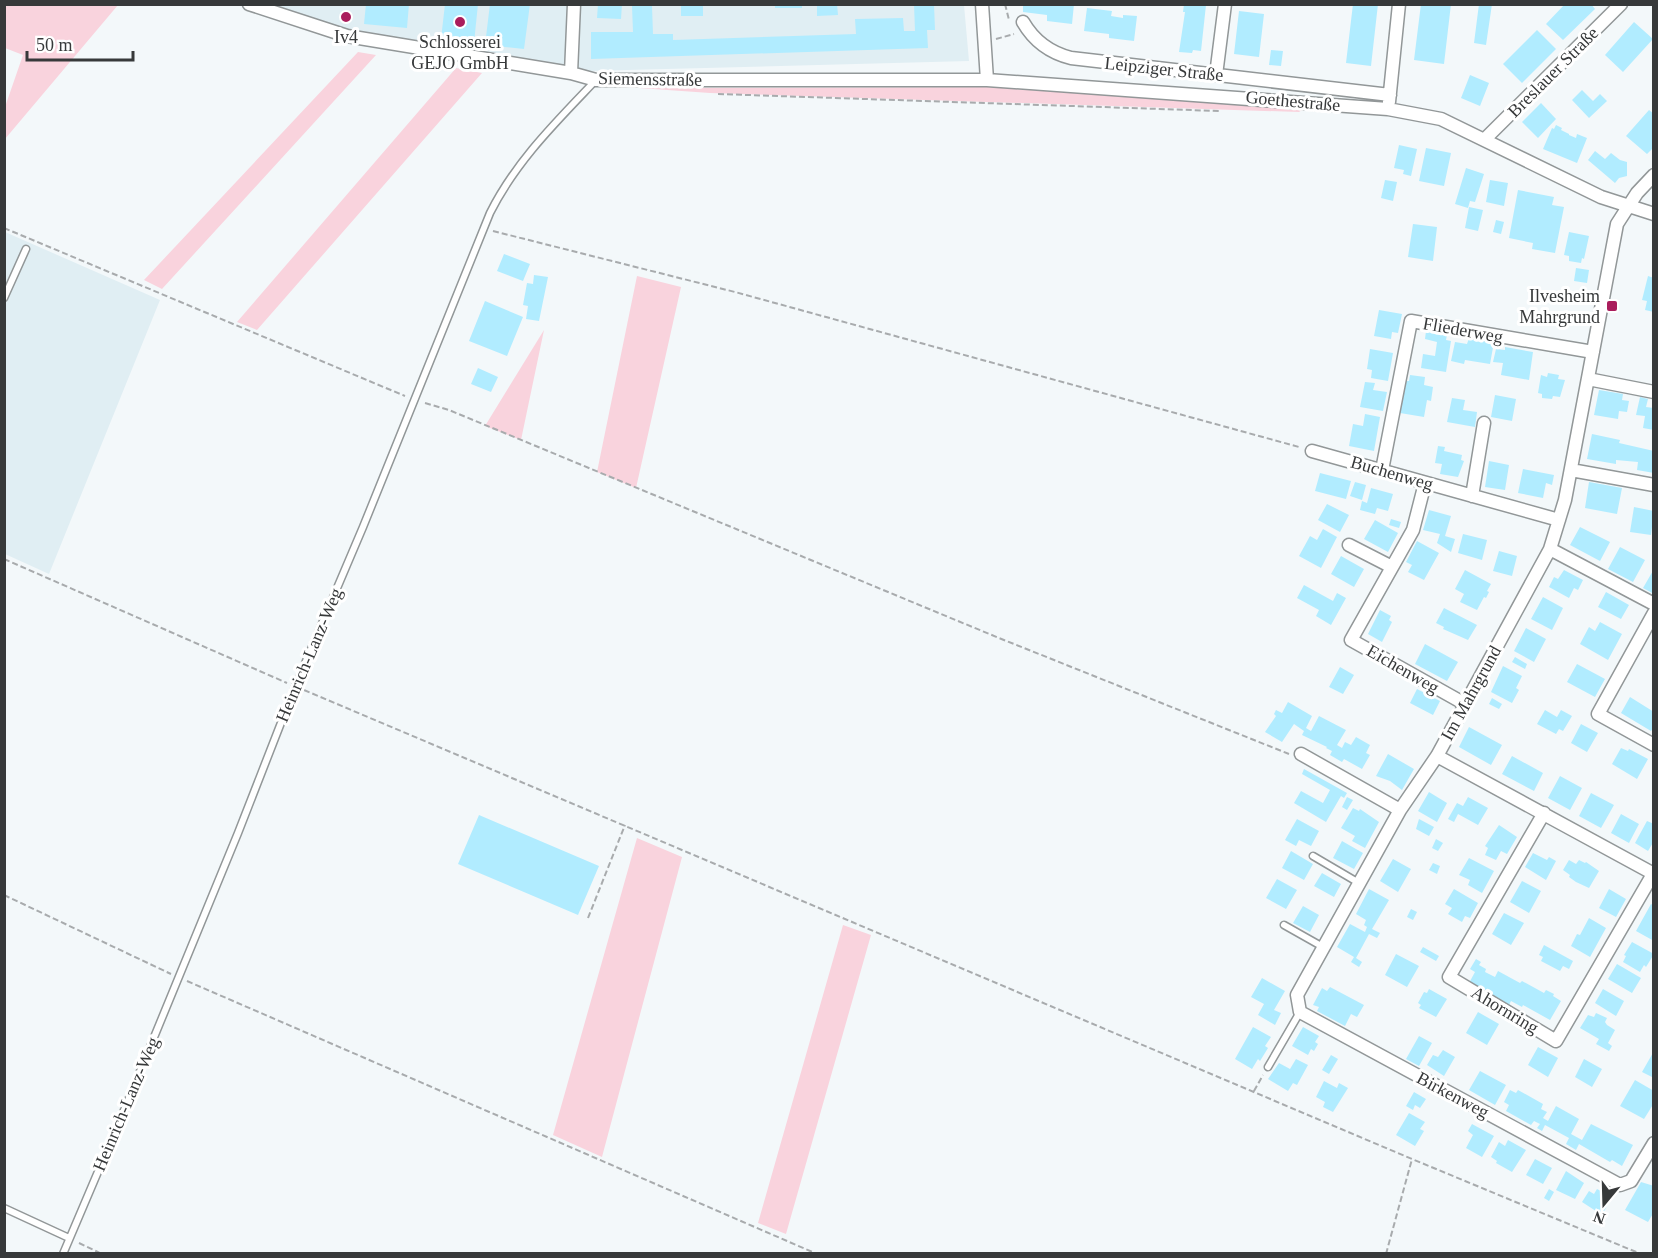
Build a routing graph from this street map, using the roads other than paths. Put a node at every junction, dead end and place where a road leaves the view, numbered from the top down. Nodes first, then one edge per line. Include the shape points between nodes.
1 (249, 4) edge
2 (574, 4) edge
3 (982, 4) edge
4 (1225, 4) edge
5 (1399, 4) edge
6 (1621, 4) edge
7 (1025, 26) road end
8 (571, 73) junction
9 (1216, 75) junction
10 (596, 80) junction
11 (987, 80) junction
12 (1390, 95) junction
13 (1388, 109) junction
14 (1485, 138) junction
15 (1653, 175) edge
16 (1629, 206) junction
17 (1653, 214) edge
18 (26, 249) dead end
19 (4, 298) edge
20 (1593, 352) junction
21 (1588, 379) junction
22 (1653, 392) edge
23 (1484, 423) dead end
24 (1312, 451) road end
25 (1382, 470) junction
26 (1571, 470) junction
27 (1425, 483) junction
28 (1653, 485) edge
29 (1472, 496) junction
30 (1559, 520) junction
31 (1349, 545) dead end
32 (1550, 549) junction
33 (1392, 567) junction
34 (1653, 604) edge
35 (1653, 613) edge
36 (1465, 704) junction
37 (1653, 745) edge
38 (1301, 754) road end
39 (1437, 756) junction
40 (1400, 810) junction
41 (1544, 813) junction
42 (1313, 856) dead end
43 (1653, 874) edge
44 (1359, 883) junction
45 (1284, 925) dead end
46 (1323, 947) junction
47 (1300, 1012) junction
48 (1268, 1067) road end
49 (1653, 1143) edge
50 (4, 1208) edge
51 (69, 1238) junction
52 (63, 1254) edge

1 - 8 street, Siemensstraße via 347,36
2 - 8 street
3 - 11 street
4 - 9 street
5 - 12 street
6 - 14 street, Breslauer Straße
7 - 9 street, Leipziger Straße via 1040,43 1071,58
8 - 10 street, Siemensstraße
9 - 12 street, Leipziger Straße
10 - 11 street, Siemensstraße
10 - 51 lane, Heinrich-Lanz-Weg via 524,157 499,195
11 - 13 street, Goethestraße
12 - 13 street
13 - 14 street, Goethestraße via 1441,118
14 - 16 street, Goethestraße via 1601,197
15 - 16 street, Im Mahrgrund
16 - 17 street, Goethestraße
16 - 20 street, Im Mahrgrund via 1617,224
18 - 19 lane
20 - 21 street, Im Mahrgrund
20 - 25 street, Fliederweg via 1411,321
21 - 22 street
21 - 26 street, Im Mahrgrund
23 - 29 street
24 - 25 street, Buchenweg
25 - 27 street, Buchenweg
26 - 28 street
26 - 30 street, Im Mahrgrund
27 - 29 street, Buchenweg
27 - 33 street, Eichenweg via 1413,530
29 - 30 street, Buchenweg
30 - 32 street, Im Mahrgrund
31 - 33 street
32 - 34 street
32 - 36 street, Im Mahrgrund
33 - 36 street, Eichenweg via 1351,640
35 - 37 street via 1598,714
36 - 39 street, Im Mahrgrund
38 - 40 street
39 - 40 street
39 - 41 street, Im Mahrgrund
40 - 44 street
41 - 43 street, Im Mahrgrund
41 - 43 street, Ahornring via 1449,977 1556,1041
42 - 44 lane
44 - 46 street
45 - 46 lane
46 - 47 street via 1297,995
47 - 48 lane
47 - 49 street, Birkenweg via 1620,1185 1631,1180
50 - 51 lane
51 - 52 lane, Heinrich-Lanz-Weg

